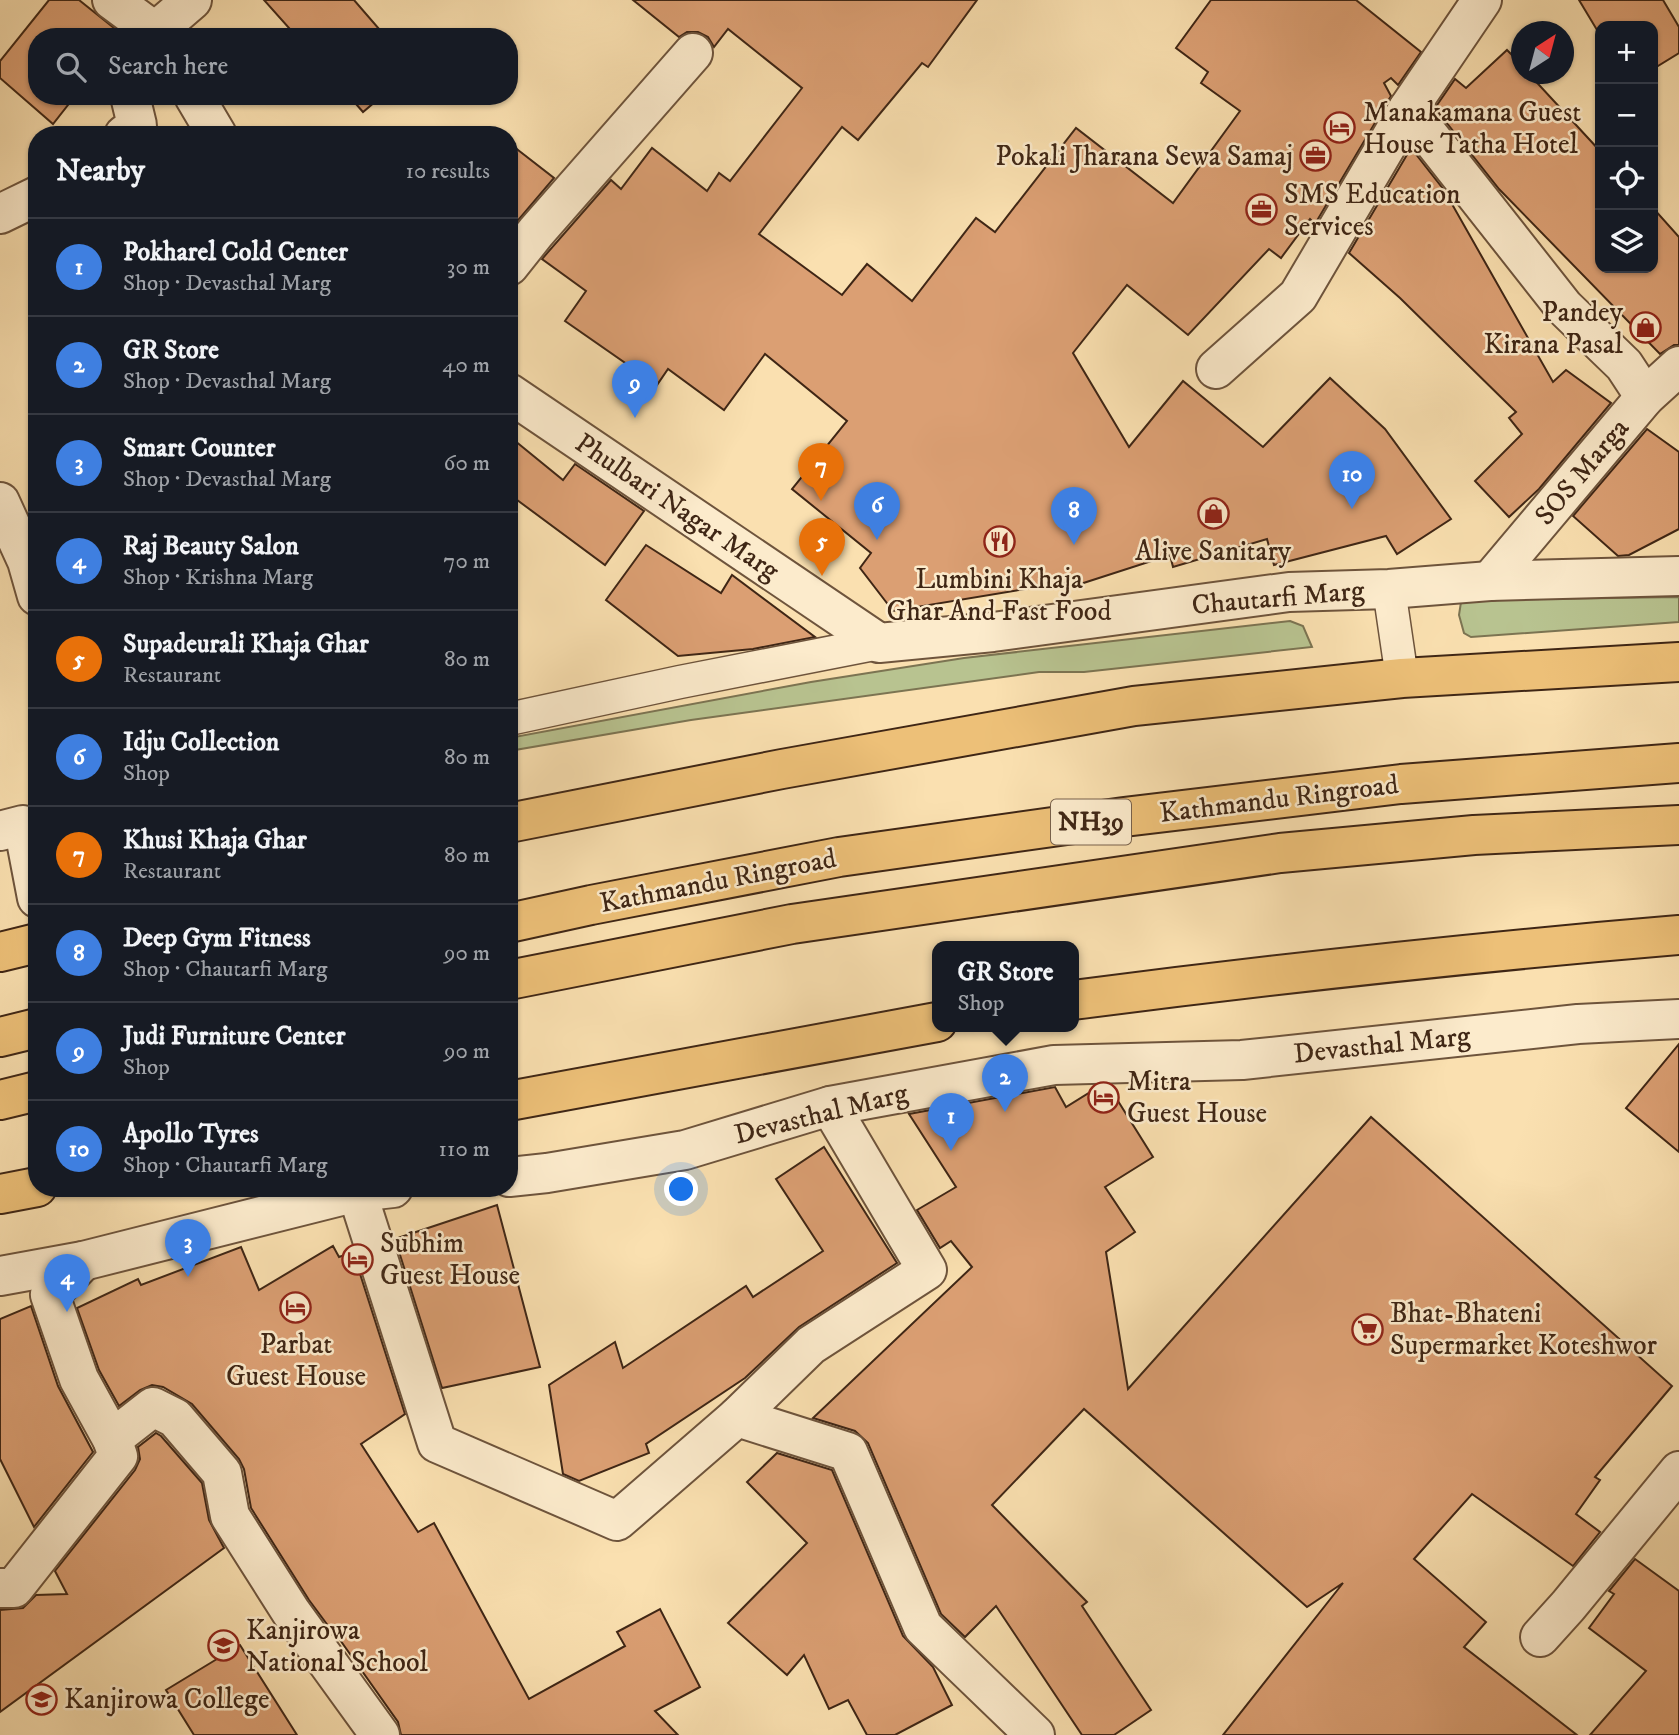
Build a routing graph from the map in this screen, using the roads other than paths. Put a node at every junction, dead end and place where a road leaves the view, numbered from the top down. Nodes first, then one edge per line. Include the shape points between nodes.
1 (112, 0) edge
2 (192, 0) edge
3 (1482, 0) edge
4 (145, 28) edge
5 (161, 28) edge
6 (693, 53) dead end
7 (132, 105) edge
8 (200, 105) edge
9 (1408, 109) junction
10 (136, 126) edge
11 (212, 126) edge
12 (28, 200) edge
13 (0, 214) edge
14 (518, 255) edge
15 (1679, 366) edge
16 (1216, 369) dead end
17 (1645, 397) junction
18 (518, 399) edge
19 (0, 502) edge
20 (28, 564) edge
21 (1679, 576) edge
22 (1489, 582) junction
23 (1389, 589) junction
24 (879, 643) junction
25 (1679, 662) edge
26 (1402, 678) junction
27 (518, 717) edge
28 (1679, 763) edge
29 (518, 821) edge
30 (1679, 825) edge
31 (20, 826) edge
32 (28, 860) edge
33 (518, 921) edge
34 (1679, 935) edge
35 (28, 945) edge
36 (0, 952) edge
37 (518, 978) edge
38 (1079, 999) edge
39 (1679, 1019) edge
40 (932, 1023) edge
41 (28, 1030) edge
42 (0, 1037) edge
43 (28, 1093) edge
44 (518, 1099) edge
45 (0, 1100) edge
46 (830, 1106) junction
47 (518, 1176) edge
48 (28, 1189) edge
49 (0, 1194) edge
50 (346, 1197) edge
51 (377, 1197) edge
52 (83, 1261) junction
53 (0, 1276) edge
54 (737, 1417) junction
55 (111, 1438) junction
56 (1679, 1471) edge
57 (0, 1588) edge
58 (1540, 1637) dead end
59 (380, 1735) edge
60 (1035, 1735) edge

1 - 4 street
2 - 5 street
3 - 9 street
6 - 14 street
7 - 10 street
8 - 11 street
9 - 16 street via 1298,296
9 - 17 street via 1564,307 1624,365
12 - 13 street
15 - 17 street, SOS Marga
17 - 22 street, SOS Marga
18 - 24 street, Phulbari Nagar Marg
19 - 20 street
21 - 22 street, Chautarfi Marg
22 - 23 street, Chautarfi Marg
23 - 24 street, Chautarfi Marg via 1289,592
23 - 26 lane
24 - 27 lane
25 - 26 main road
26 - 29 main road via 1134,706
28 - 33 main road, Kathmandu Ringroad / NH39 via 1401,784 1124,817 839,857
30 - 37 main road, Kathmandu Ringroad / NH39 via 1474,835 1280,852 792,924
31 - 32 street
34 - 38 main road via 1343,966
35 - 36 main road
39 - 46 street, Devasthal Marg via 1578,1024 1241,1060 1054,1065
40 - 44 main road
41 - 42 main road
43 - 45 main road
46 - 47 street, Devasthal Marg via 685,1150
46 - 54 street via 927,1270 811,1345
48 - 49 main road
50 - 52 street
51 - 54 street via 437,1443 617,1521
52 - 53 street
52 - 55 street via 50,1295 79,1379
54 - 60 street via 848,1452 923,1627
55 - 57 street via 118,1456 14,1588
55 - 59 street via 153,1407 174,1418 222,1473 230,1516 290,1612
56 - 58 street

